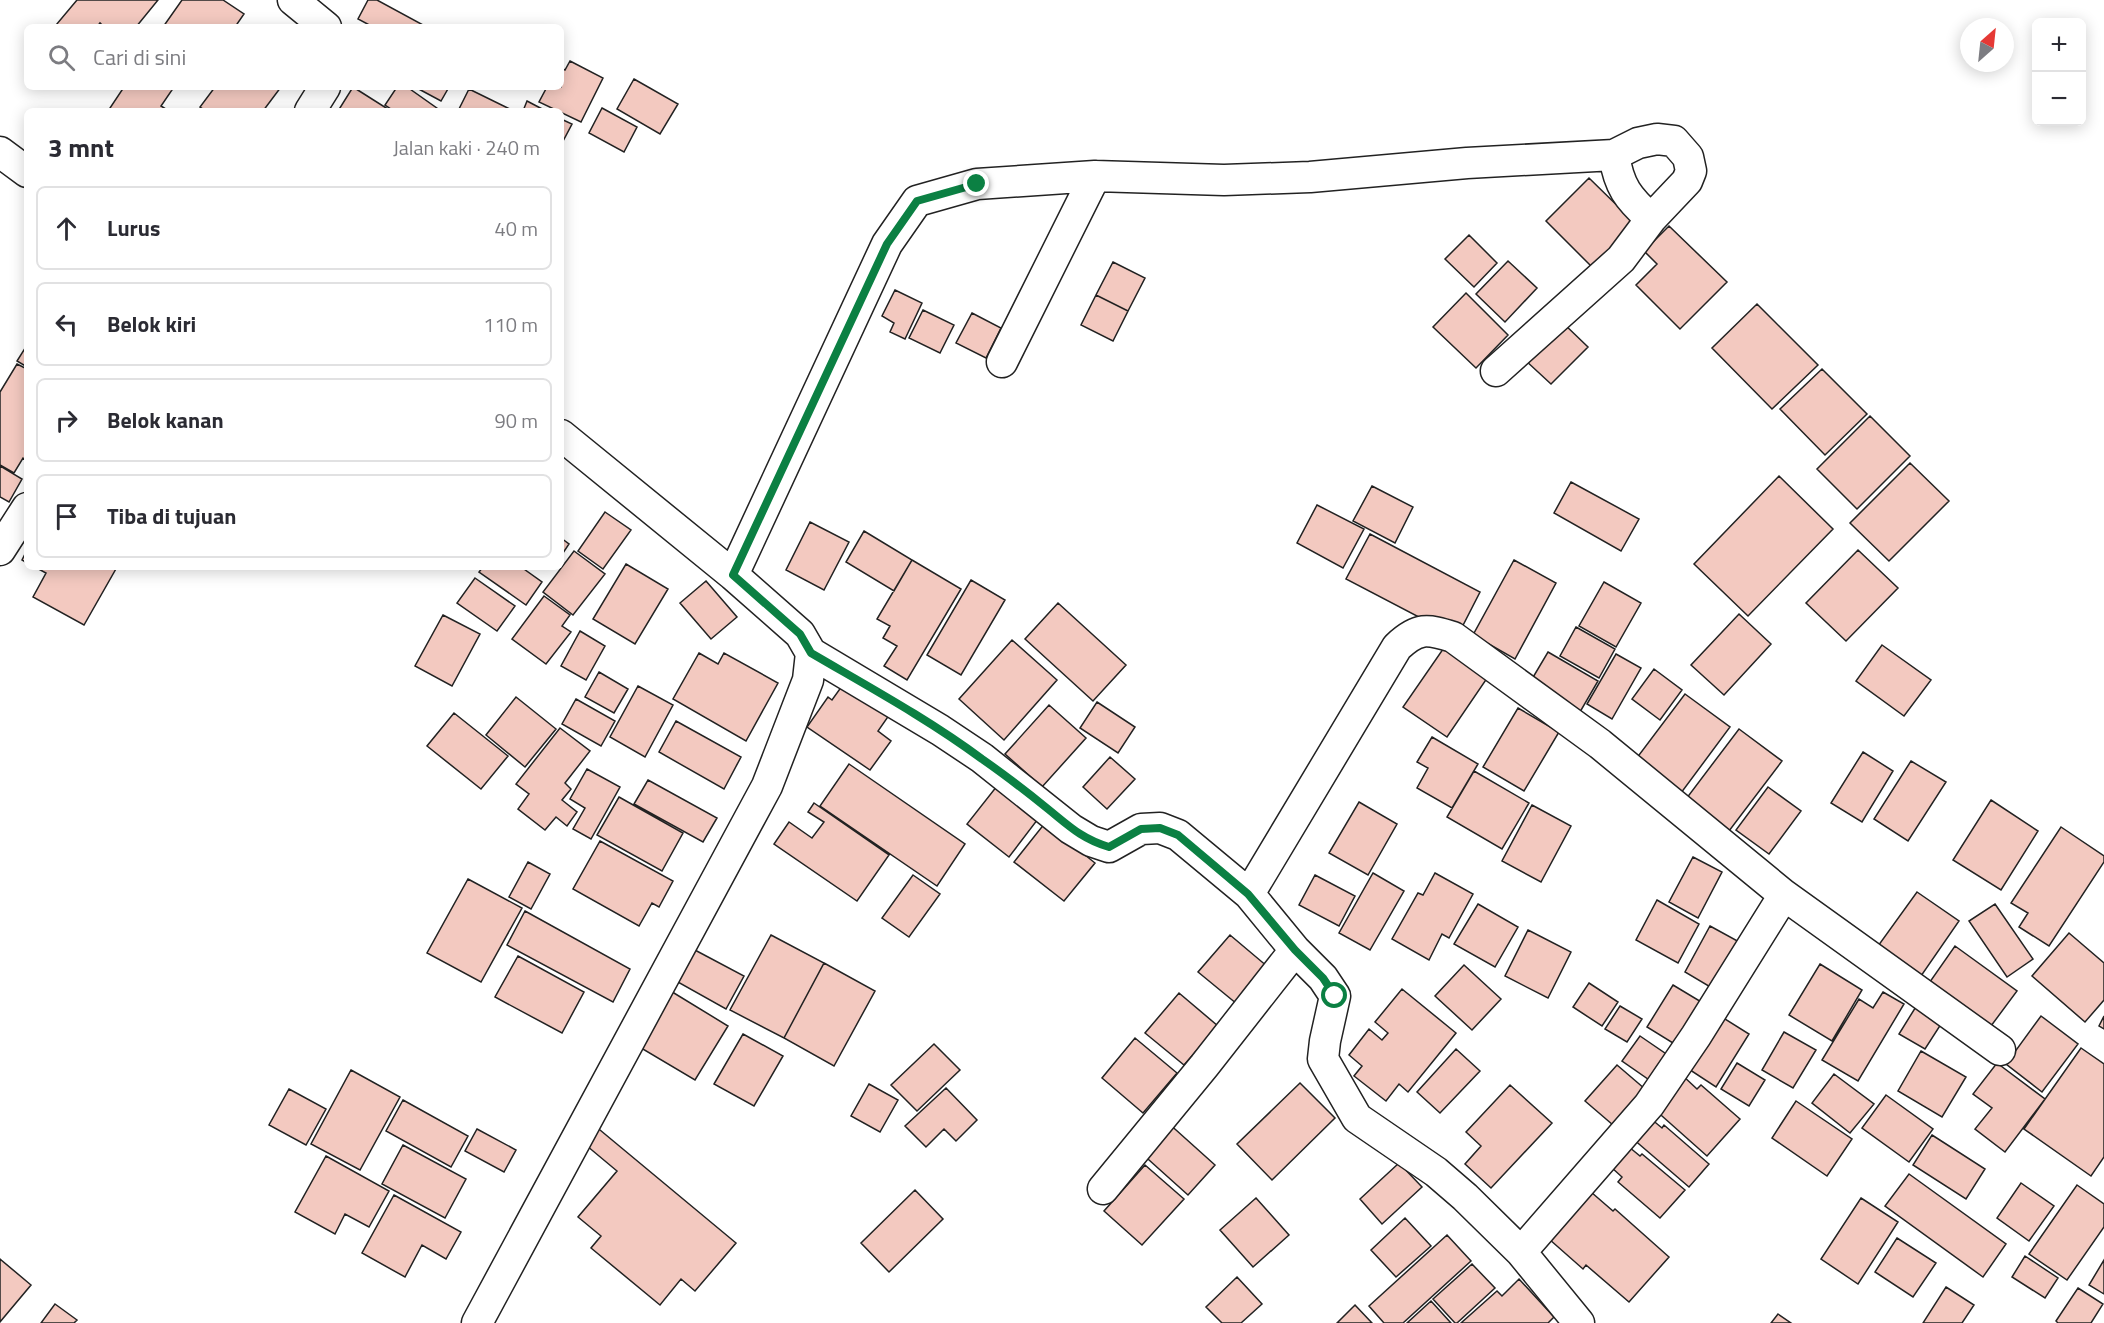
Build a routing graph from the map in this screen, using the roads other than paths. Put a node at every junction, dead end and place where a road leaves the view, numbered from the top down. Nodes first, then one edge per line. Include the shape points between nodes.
1 (293, 0) edge
2 (322, 24) edge
3 (323, 90) edge
4 (312, 108) edge
5 (0, 152) edge
6 (1614, 155) junction
7 (24, 170) edge
8 (1095, 176) junction
9 (1651, 219) junction
10 (1002, 363) dead end
11 (1496, 370) dead end
12 (564, 437) edge
13 (24, 513) edge
14 (0, 550) edge
15 (733, 575) junction
16 (811, 653) junction
17 (1248, 894) junction
18 (1784, 895) junction
19 (1295, 950) junction
20 (2000, 1050) dead end
21 (1103, 1189) dead end
22 (1521, 1252) junction
23 (477, 1323) edge
24 (1579, 1323) edge

1 - 2 street
3 - 4 street
5 - 7 street
6 - 8 street via 1310,177 1224,180
6 - 9 street via 1623,190
6 - 9 street via 1657,139 1674,141 1688,157 1691,171 1687,181
8 - 10 street
8 - 15 street via 977,184 917,201 887,244
9 - 11 street via 1621,259
12 - 15 street
13 - 14 street
15 - 16 street via 800,634
16 - 17 street via 974,753 1091,841 1109,847 1141,829 1160,828 1178,835
16 - 23 street via 808,680 767,786
17 - 18 street via 1397,647 1409,635 1428,629 1454,637 1600,744
17 - 19 street
18 - 20 street
18 - 22 street via 1649,1105
19 - 21 street
19 - 22 street via 1335,996 1323,1059 1357,1118 1436,1172
22 - 24 street

